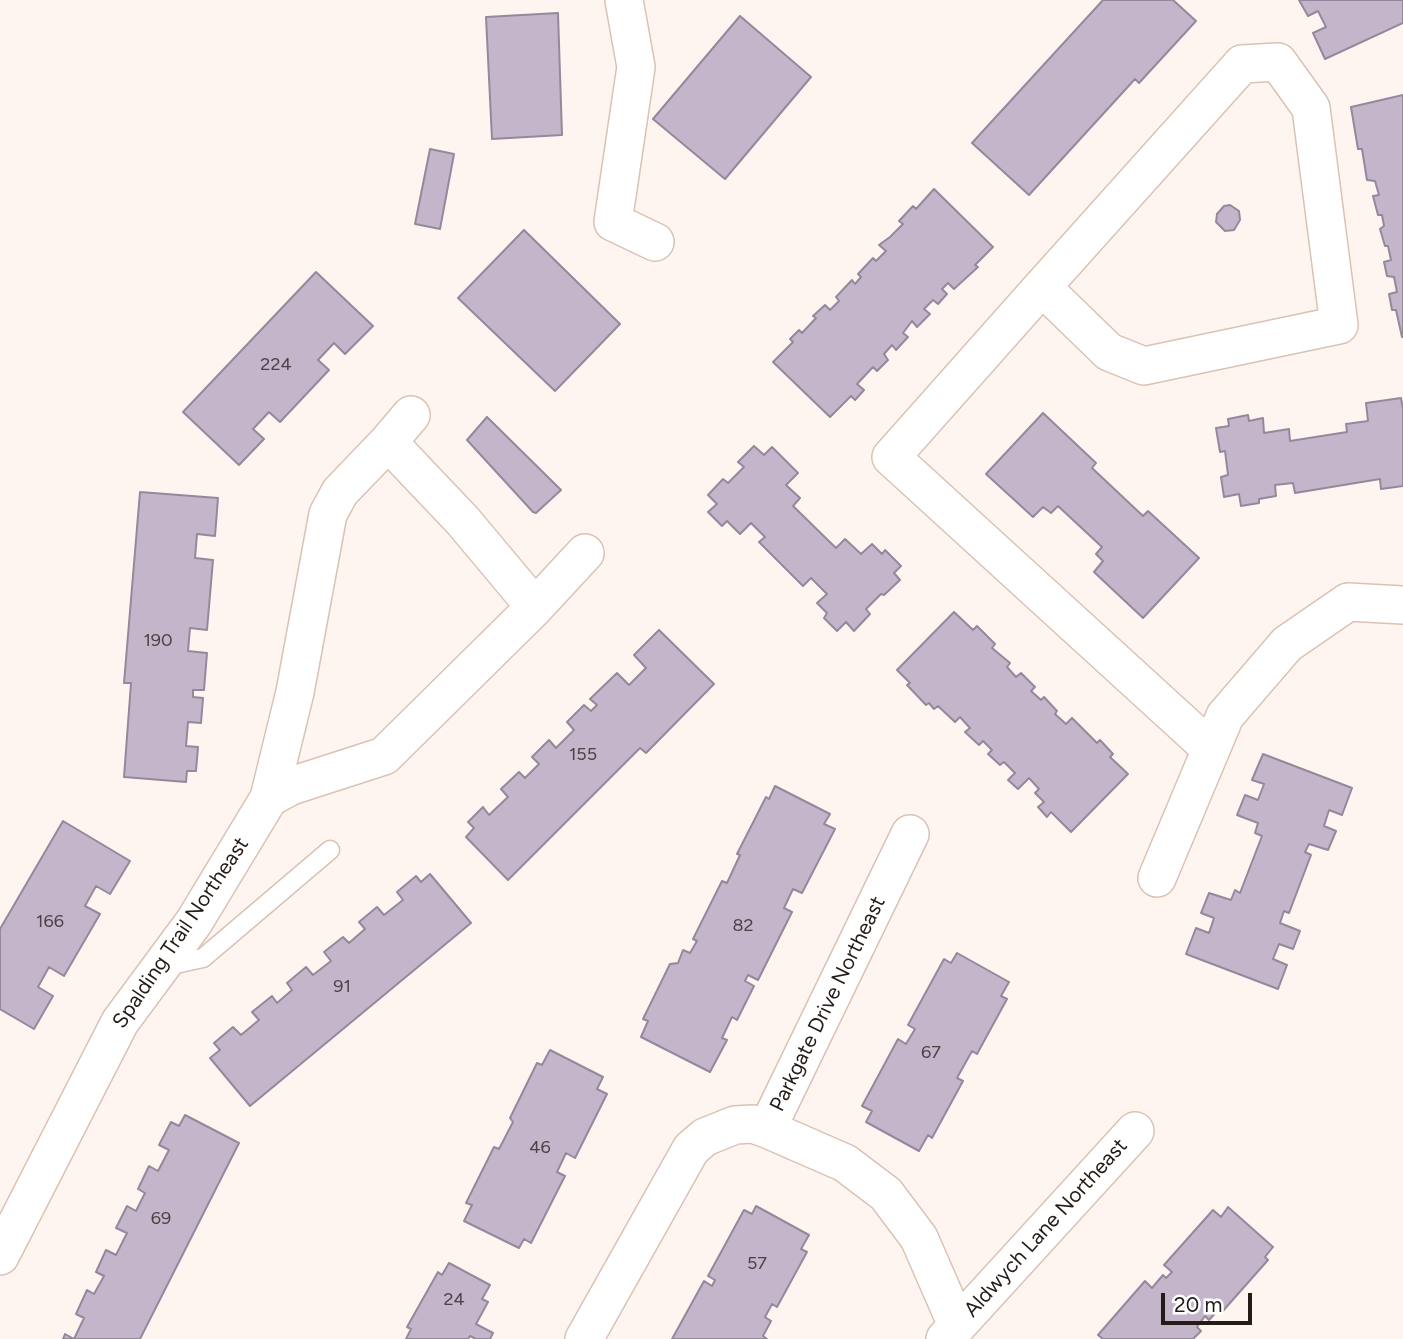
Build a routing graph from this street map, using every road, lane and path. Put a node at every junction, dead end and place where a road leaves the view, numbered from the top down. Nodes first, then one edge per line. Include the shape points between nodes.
1 (624, 0) edge
2 (655, 242) dead end
3 (1042, 287) junction
4 (585, 552) dead end
5 (1403, 605) edge
6 (535, 607) junction
7 (1211, 749) junction
8 (269, 799) junction
9 (910, 834) dead end
10 (330, 850) dead end
11 (1157, 878) dead end
12 (160, 968) junction
13 (767, 1129) junction
14 (1135, 1131) dead end
15 (0, 1256) edge
16 (951, 1332) edge
17 (584, 1339) edge

1 - 2 street via 636,67 613,222
3 - 3 street via 1242,64 1278,62 1311,108 1339,325 1144,366 1109,352
3 - 7 street via 891,457
4 - 6 street
5 - 7 street via 1348,602 1287,645 1225,716
6 - 8 street via 384,756 291,786
6 - 8 street, Spalding Trail Northeast via 463,521 400,428 340,492 328,514 295,692
7 - 11 street
8 - 12 street, Spalding Trail Northeast via 194,922
9 - 13 street, Parkgate Drive Northeast
10 - 12 lane via 203,958
12 - 15 street, Spalding Trail Northeast via 120,1021
13 - 16 street, Aldwych Lane Northeast via 845,1163 887,1194 919,1238
13 - 17 street, Parkgate Drive Northeast via 735,1125 705,1137 691,1149
14 - 16 street, Aldwych Lane Northeast

